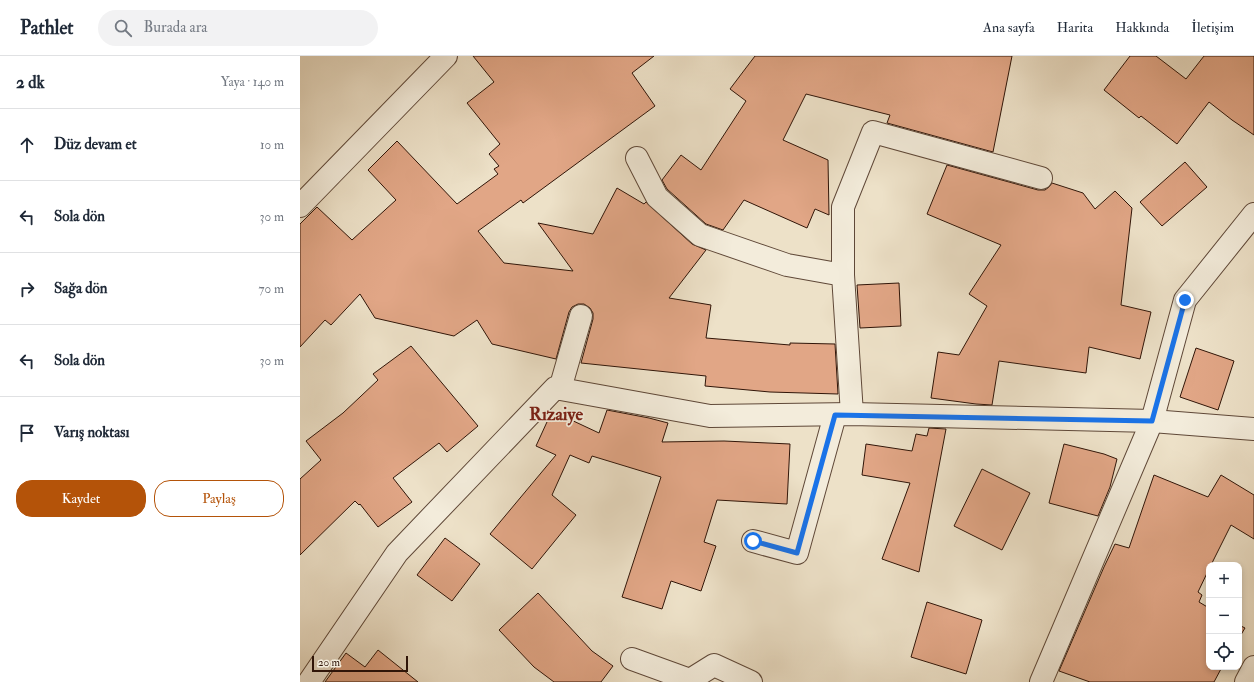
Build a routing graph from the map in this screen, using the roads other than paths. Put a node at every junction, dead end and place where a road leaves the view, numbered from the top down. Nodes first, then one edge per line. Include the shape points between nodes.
1 (446, 56) edge
2 (637, 158) dead end
3 (1041, 178) dead end
4 (300, 206) edge
5 (1254, 214) edge
6 (844, 275) junction
7 (581, 316) dead end
8 (560, 388) junction
9 (843, 414) junction
10 (1152, 421) junction
11 (1254, 429) edge
12 (753, 541) dead end
13 (632, 659) dead end
14 (1254, 667) edge
15 (690, 681) edge
16 (309, 682) edge
17 (751, 682) edge
18 (1041, 682) edge
19 (1246, 682) edge

1 - 4 street
2 - 6 street via 657,197 700,235 787,265
3 - 6 street via 873,132 843,207
5 - 10 street via 1185,300
6 - 9 street
7 - 8 street
8 - 9 street via 710,416
8 - 16 street via 555,388 397,554
9 - 10 street
9 - 12 street via 797,553
10 - 11 street
10 - 18 street
13 - 15 street
14 - 19 street
15 - 17 street via 714,665

